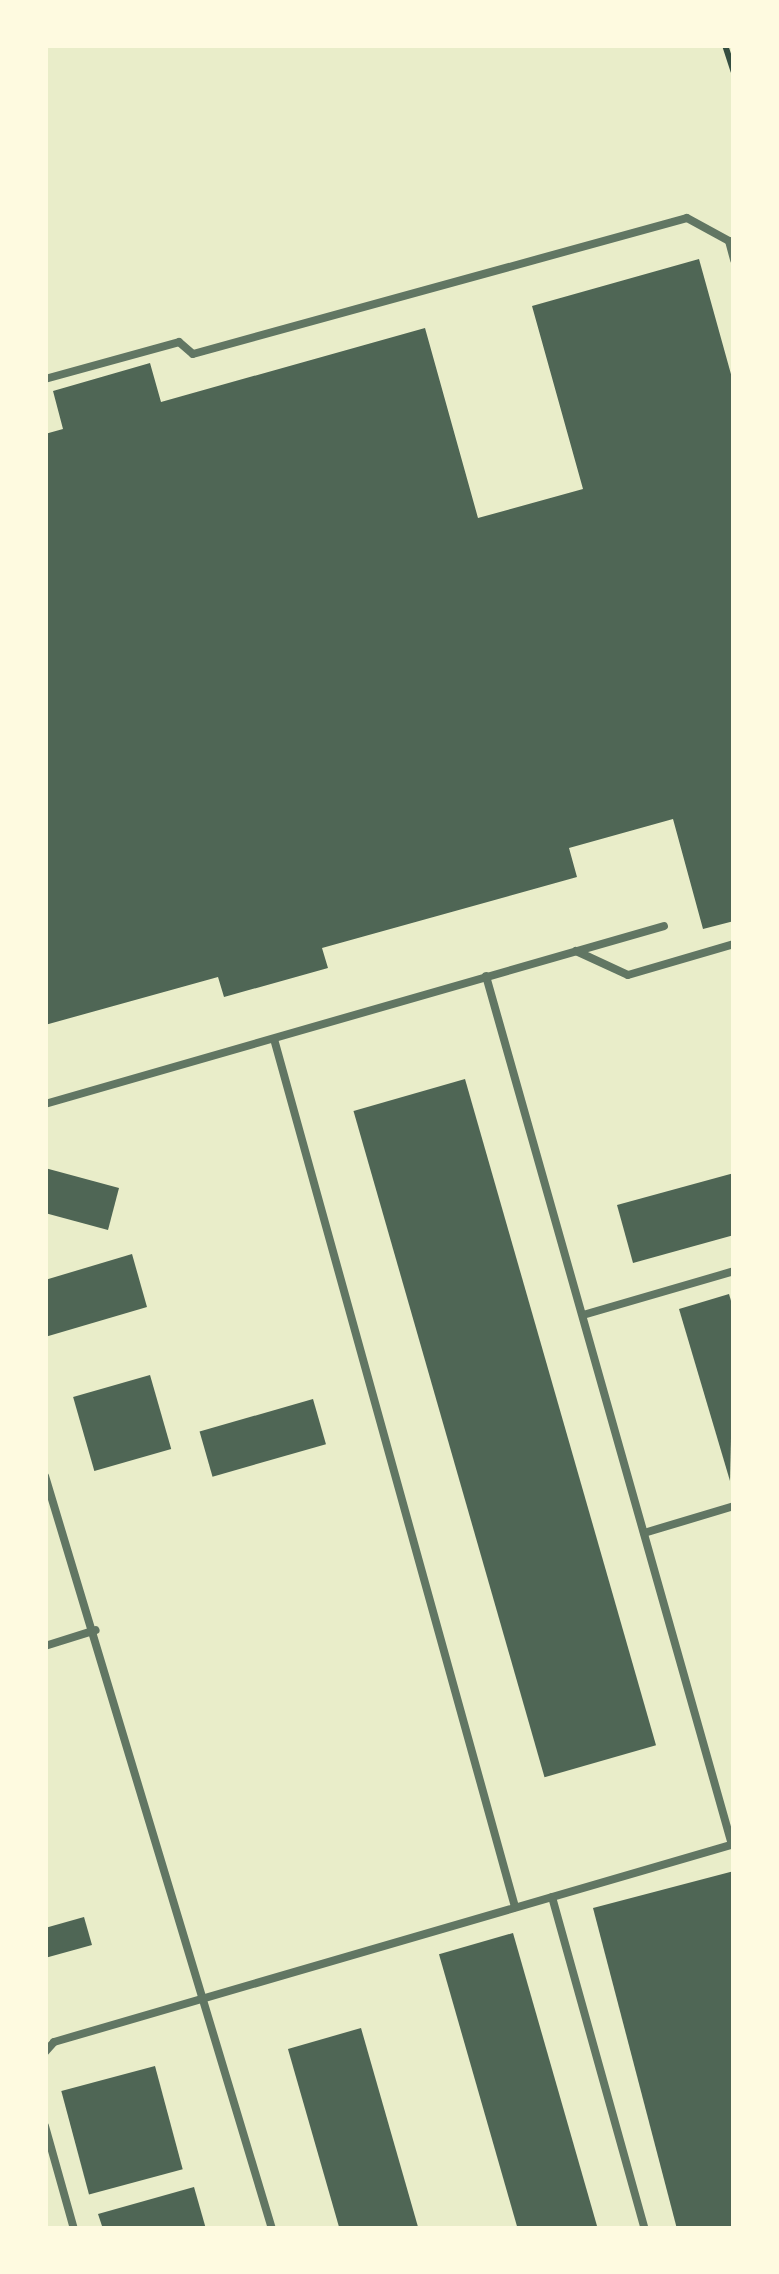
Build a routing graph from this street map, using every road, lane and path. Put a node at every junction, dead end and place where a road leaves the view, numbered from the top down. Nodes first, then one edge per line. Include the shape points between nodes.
1 (725, 45) edge
2 (734, 72) edge
3 (734, 260) edge
4 (45, 379) edge
5 (664, 926) dead end
6 (734, 944) edge
7 (576, 951) junction
8 (486, 976) junction
9 (274, 1039) junction
10 (45, 1104) edge
11 (734, 1271) edge
12 (583, 1315) junction
13 (45, 1476) edge
14 (734, 1506) edge
15 (644, 1533) junction
16 (96, 1630) junction
17 (45, 1646) edge
18 (733, 1844) edge
19 (552, 1897) junction
20 (515, 1908) junction
21 (206, 1998) junction
22 (45, 2052) edge
23 (45, 2126) edge
24 (74, 2229) edge
25 (272, 2229) edge
26 (646, 2229) edge

1 - 2 path
3 - 4 lane via 728,241 687,218 193,354 179,342
5 - 7 lane
6 - 7 lane via 628,975
7 - 8 lane
8 - 9 lane
8 - 12 lane
9 - 10 lane
9 - 20 lane
11 - 12 lane
12 - 15 lane
13 - 16 lane
14 - 15 lane
15 - 18 lane
16 - 17 lane
16 - 21 lane
18 - 19 lane
19 - 20 lane
19 - 26 lane
20 - 21 lane
21 - 22 lane via 54,2042
21 - 25 lane
23 - 24 lane

